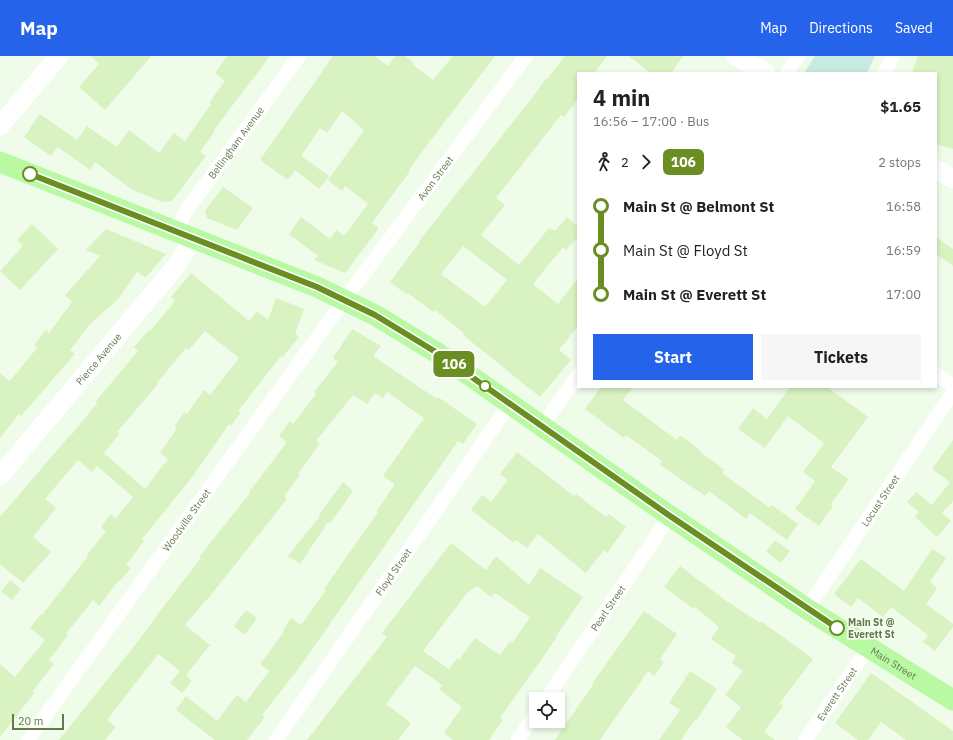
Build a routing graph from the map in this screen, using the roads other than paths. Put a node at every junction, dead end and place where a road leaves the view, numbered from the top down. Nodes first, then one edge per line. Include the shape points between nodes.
1 (59, 56) edge
2 (299, 56) edge
3 (526, 56) edge
4 (736, 56) edge
5 (798, 56) edge
6 (893, 56) edge
7 (764, 72) edge
8 (787, 72) edge
9 (885, 72) edge
10 (0, 126) edge
11 (0, 162) edge
12 (937, 170) edge
13 (953, 179) edge
14 (184, 235) junction
15 (345, 299) junction
16 (937, 375) edge
17 (577, 376) edge
18 (953, 386) edge
19 (953, 392) edge
20 (510, 404) junction
21 (542, 426) junction
22 (0, 476) edge
23 (670, 516) junction
24 (807, 609) junction
25 (868, 648) junction
26 (551, 692) edge
27 (953, 700) edge
28 (529, 724) edge
29 (28, 740) edge
30 (276, 740) edge
31 (518, 740) edge
32 (805, 740) edge

1 - 10 street
2 - 14 street, Bellingham Avenue via 190,206
3 - 15 street, Avon Street
4 - 7 street
5 - 8 street
6 - 9 street
11 - 14 main road, Main Street
12 - 13 street
14 - 15 main road, Main Street
14 - 22 street, Pierce Avenue via 177,264
15 - 20 main road, Main Street via 405,332
15 - 29 street, Woodville Street
16 - 18 street
17 - 21 street
19 - 24 street, Locust Street
20 - 21 main road, Main Street
20 - 30 street, Floyd Street
21 - 23 main road, Main Street
23 - 24 main road, Main Street
23 - 26 street, Pearl Street
24 - 25 main road, Main Street
25 - 27 main road, Main Street
25 - 32 street, Everett Street
28 - 31 street

